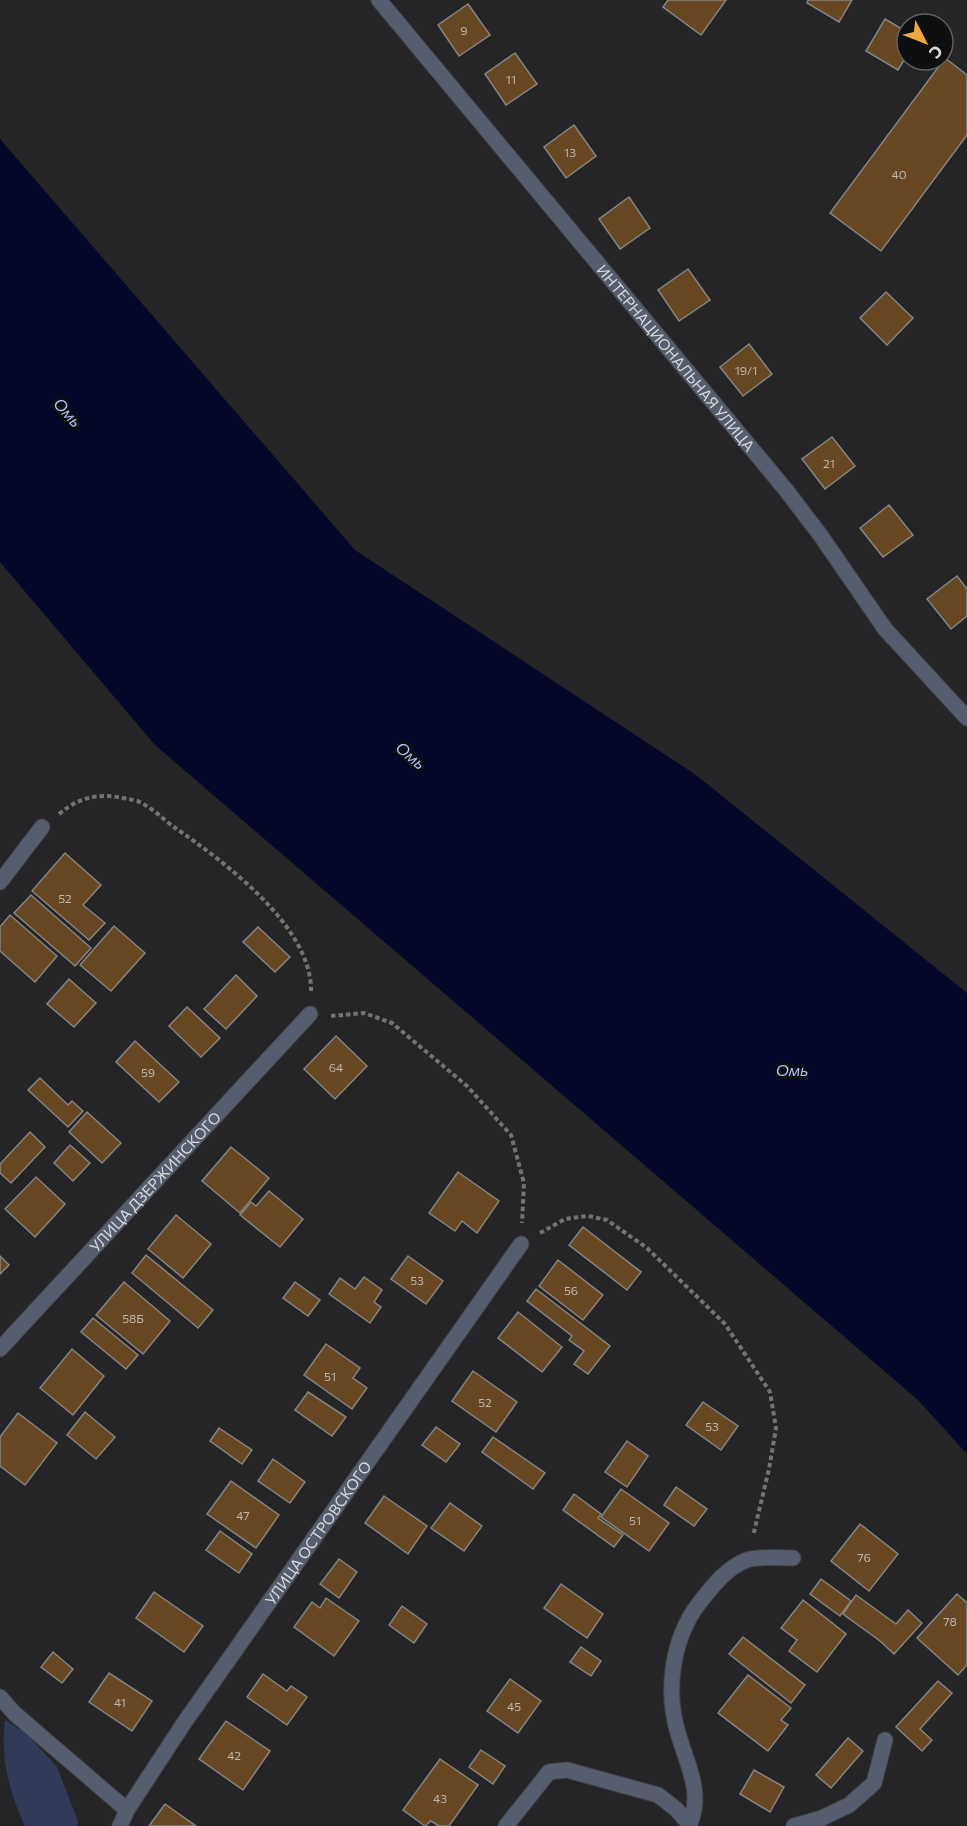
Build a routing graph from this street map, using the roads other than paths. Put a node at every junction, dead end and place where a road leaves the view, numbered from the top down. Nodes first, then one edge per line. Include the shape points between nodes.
1 (379, 0) edge
2 (967, 718) edge
3 (42, 827) road end
4 (0, 882) edge
5 (310, 1014) road end
6 (521, 1244) road end
7 (0, 1349) edge
8 (793, 1558) dead end
9 (0, 1696) edge
10 (885, 1740) dead end
11 (127, 1810) junction
12 (690, 1825) edge
13 (120, 1826) edge
14 (506, 1826) edge
15 (794, 1826) edge

1 - 2 street, ИНТЕРНАЦИОНАЛЬНАЯ УЛИЦА via 786,490 885,629
3 - 4 street
5 - 7 street, УЛИЦА ДЗЕРЖИНСКОГО
6 - 11 street, УЛИЦА ОСТРОВСКОГО
8 - 12 street via 747,1560 717,1579 688,1617 675,1654 671,1694 677,1731 694,1781 695,1809
9 - 11 street via 14,1713
10 - 15 street via 874,1783 849,1805
11 - 13 street, УЛИЦА ОСТРОВСКОГО
12 - 14 street via 658,1796 567,1770 549,1772

